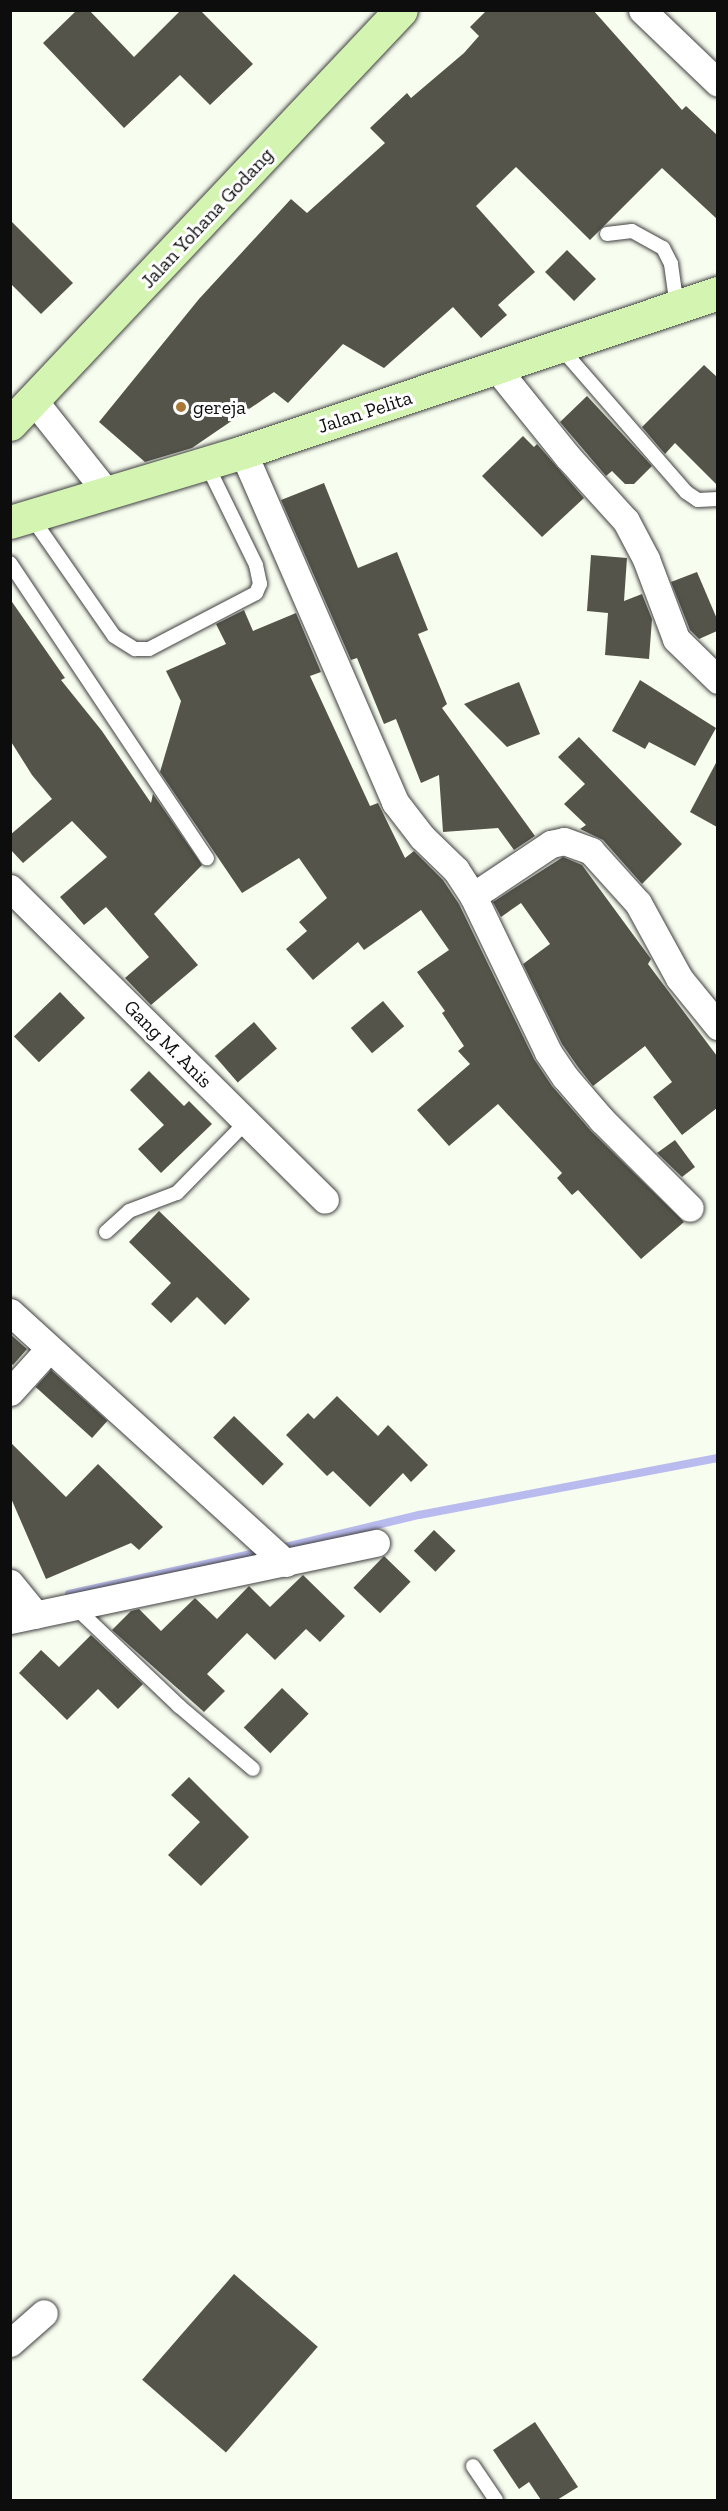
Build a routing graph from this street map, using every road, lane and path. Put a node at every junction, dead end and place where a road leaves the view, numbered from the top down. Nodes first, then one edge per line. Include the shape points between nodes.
1 (401, 10) edge
2 (642, 10) edge
3 (717, 83) edge
4 (607, 234) dead end
5 (717, 293) edge
6 (677, 308) junction
7 (560, 347) junction
8 (497, 369) junction
9 (35, 402) junction
10 (10, 424) edge
11 (243, 452) junction
12 (206, 463) junction
13 (108, 494) junction
14 (717, 499) edge
15 (20, 519) edge
16 (10, 563) edge
17 (717, 680) edge
18 (207, 858) dead end
19 (473, 896) junction
20 (14, 899) edge
21 (717, 1026) edge
22 (246, 1122) junction
23 (325, 1200) dead end
24 (690, 1208) dead end
25 (105, 1232) dead end
26 (10, 1312) edge
27 (48, 1350) junction
28 (10, 1392) edge
29 (376, 1543) dead end
30 (283, 1559) junction
31 (22, 1604) edge
32 (75, 1606) junction
33 (254, 1768) dead end
34 (44, 2313) dead end
35 (10, 2343) edge
36 (473, 2466) dead end
37 (496, 2500) edge

1 - 9 street, Jalan Yohana Godang
2 - 3 street
4 - 6 lane via 632,231 663,248 670,264
5 - 6 street, Jalan Pelita
6 - 7 street, Jalan Pelita
7 - 8 street, Jalan Pelita
7 - 14 lane via 686,492 698,500
8 - 11 street, Jalan Pelita
8 - 17 street via 626,521 646,559 676,639
9 - 10 street, Jalan Yohana Godang
9 - 13 street
11 - 12 street, Jalan Pelita
11 - 19 street via 395,802 422,837 456,870
12 - 13 street, Jalan Pelita
12 - 15 lane via 256,565 260,584 256,593 149,649 135,649 114,636
13 - 15 street, Jalan Pelita
16 - 18 lane
19 - 21 street via 551,844 564,841 591,850 638,903 679,978
19 - 24 street via 548,1052 565,1077
20 - 22 street, Gang M. Anis
22 - 23 street, Gang M. Anis
22 - 25 lane via 177,1193 129,1211
26 - 27 street
27 - 28 street
27 - 30 street
29 - 30 street
30 - 32 street
31 - 32 street
32 - 33 lane via 180,1706
34 - 35 street
36 - 37 lane

